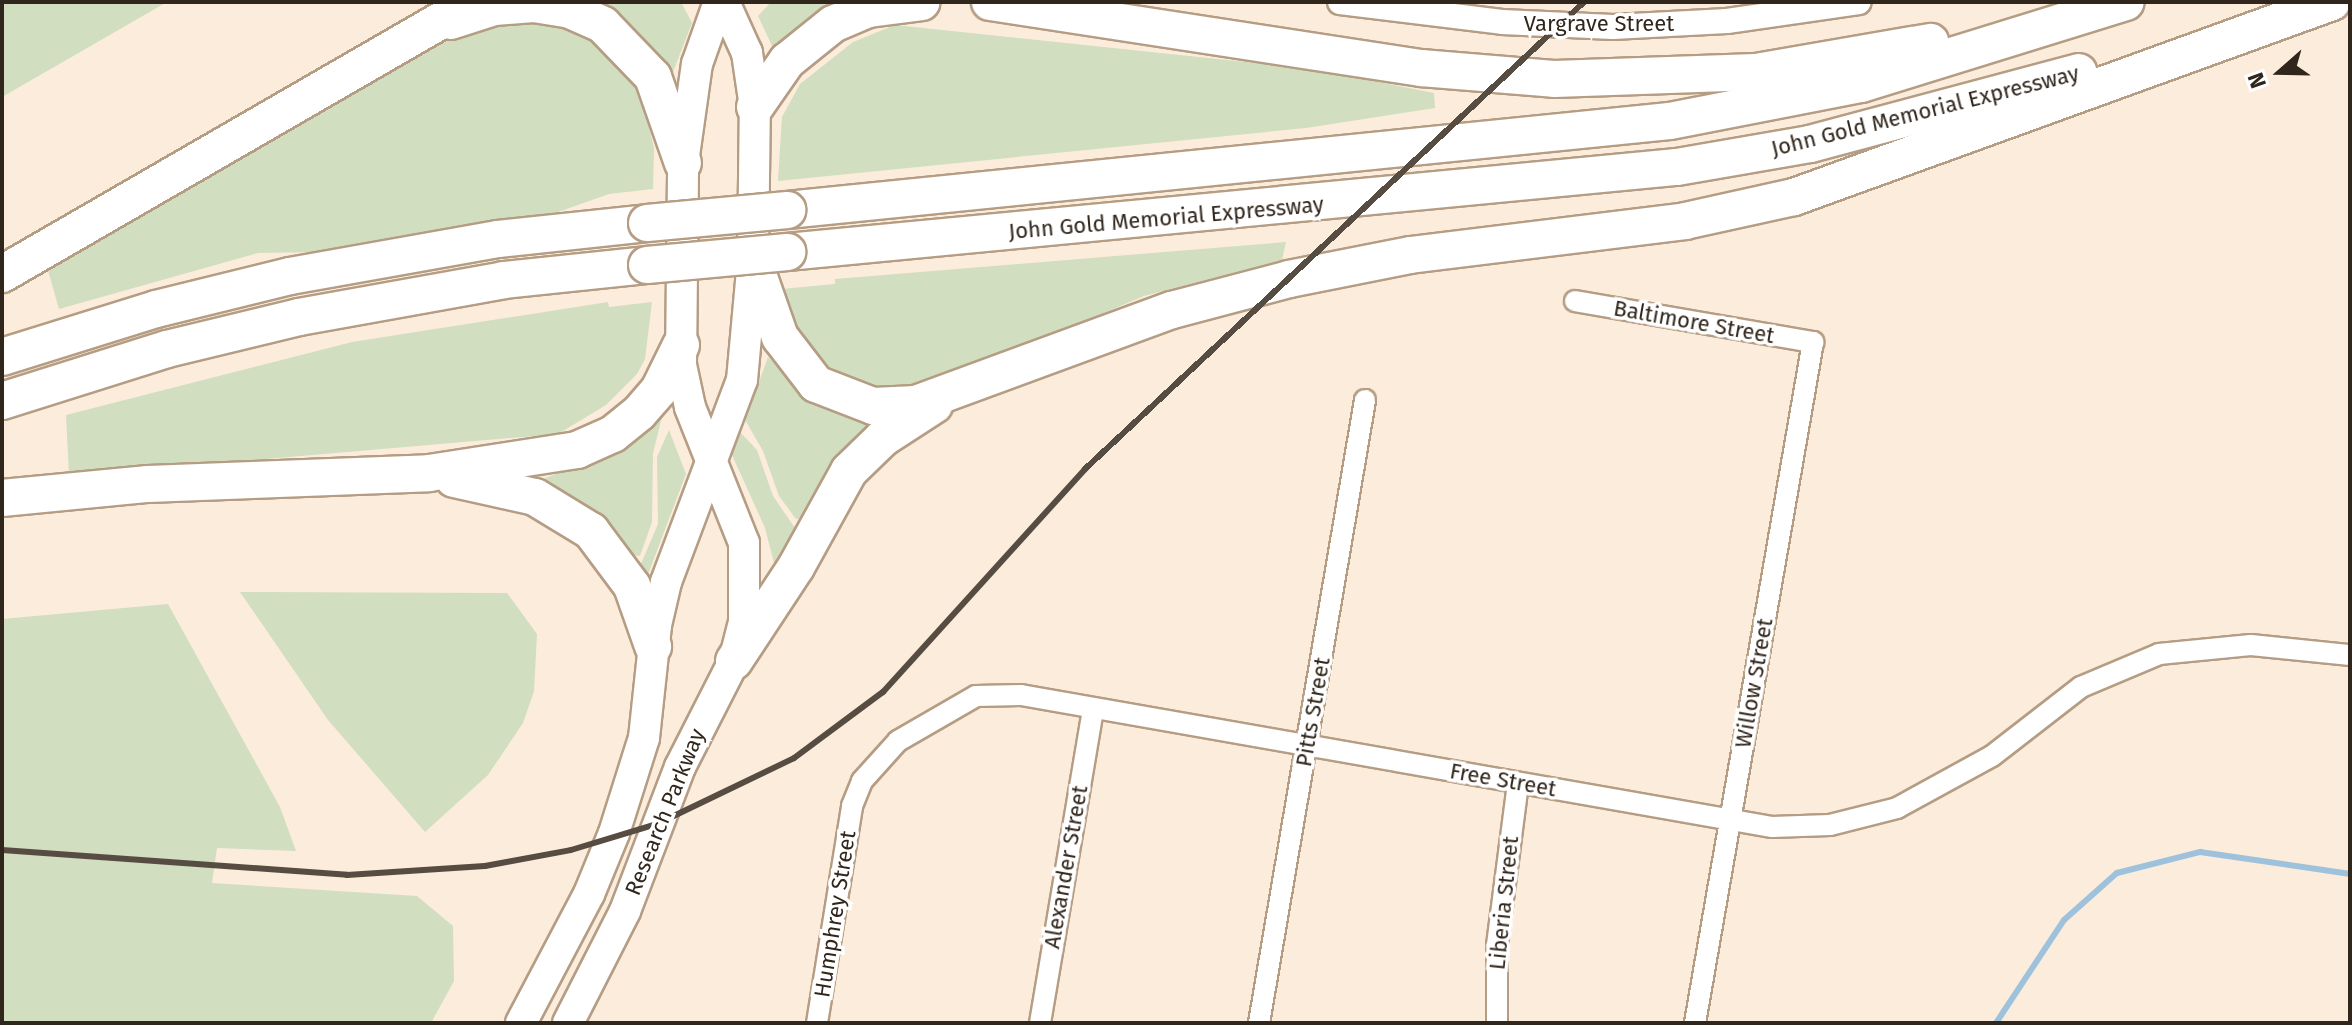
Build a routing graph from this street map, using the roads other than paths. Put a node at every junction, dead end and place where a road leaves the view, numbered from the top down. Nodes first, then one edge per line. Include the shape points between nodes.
1 (473, 2) edge
2 (722, 2) edge
3 (922, 2) edge
4 (990, 2) edge
5 (1340, 2) edge
6 (1859, 2) edge
7 (2125, 2) edge
8 (2324, 2) edge
9 (2332, 2) edge
10 (1402, 7) edge
11 (442, 24) junction
12 (755, 107) junction
13 (683, 163) junction
14 (770, 256) junction
15 (2, 274) edge
16 (1575, 301) dead end
17 (1813, 342) joint
18 (681, 345) junction
19 (2, 357) edge
20 (948, 397) junction
21 (1365, 400) dead end
22 (2, 401) edge
23 (712, 457) junction
24 (429, 473) junction
25 (2, 498) edge
26 (653, 646) junction
27 (2350, 655) edge
28 (734, 661) junction
29 (1093, 711) junction
30 (1308, 743) junction
31 (1518, 783) junction
32 (852, 806) joint
33 (1729, 822) junction
34 (521, 1023) edge
35 (568, 1023) edge
36 (817, 1023) edge
37 (1040, 1023) edge
38 (1259, 1023) edge
39 (1497, 1023) edge
40 (1695, 1023) edge

1 - 11 highway
2 - 12 main road, Research Parkway via 747,53
2 - 13 main road, Research Parkway via 697,64
3 - 12 highway via 869,9 833,24 787,61
4 - 7 highway via 1421,68 1625,80 1816,64
5 - 10 street, Vargrave Street
6 - 10 street, Vargrave Street via 1727,21 1613,27
7 - 19 highway, John Gold Memorial Expressway, bridge via 1861,84 1670,121 498,239 347,265 170,306
8 - 14 highway, John Gold Memorial Expressway via 1887,125 1677,167
9 - 20 highway via 1794,197 1685,221 1425,253 1289,279 1172,310
11 - 13 highway via 494,7 534,4 570,10 603,25 653,77
11 - 15 highway
12 - 14 main road, Research Parkway
13 - 18 main road, Research Parkway
14 - 20 highway via 780,337 816,384 873,406
14 - 22 highway, John Gold Memorial Expressway, bridge via 647,265 369,302 221,335
14 - 23 main road, Research Parkway via 742,380
16 - 17 street, Baltimore Street
17 - 33 street, Willow Street
18 - 23 main road, Research Parkway via 684,386
18 - 24 highway via 650,402 595,444
20 - 28 highway via 883,438 849,471 796,567
21 - 30 street, Pitts Street
23 - 26 main road, Research Parkway via 666,582
23 - 28 main road, Research Parkway via 739,525 747,563 746,604
24 - 25 highway
24 - 26 highway via 535,497 574,518 623,570
26 - 34 main road, Research Parkway via 644,738 614,833 589,894
27 - 33 street, Free Street via 2251,645 2159,654 2081,687 1992,756 1897,808 1830,825
28 - 35 main road, Research Parkway via 692,739 625,911
29 - 30 street, Free Street
29 - 32 street, Free Street via 994,693 959,703 907,734 878,759
29 - 37 street, Alexander Street
30 - 31 street, Free Street
30 - 38 street, Pitts Street
31 - 33 street, Free Street
31 - 39 street, Liberia Street via 1497,945
32 - 36 street, Humphrey Street
33 - 40 street, Willow Street

